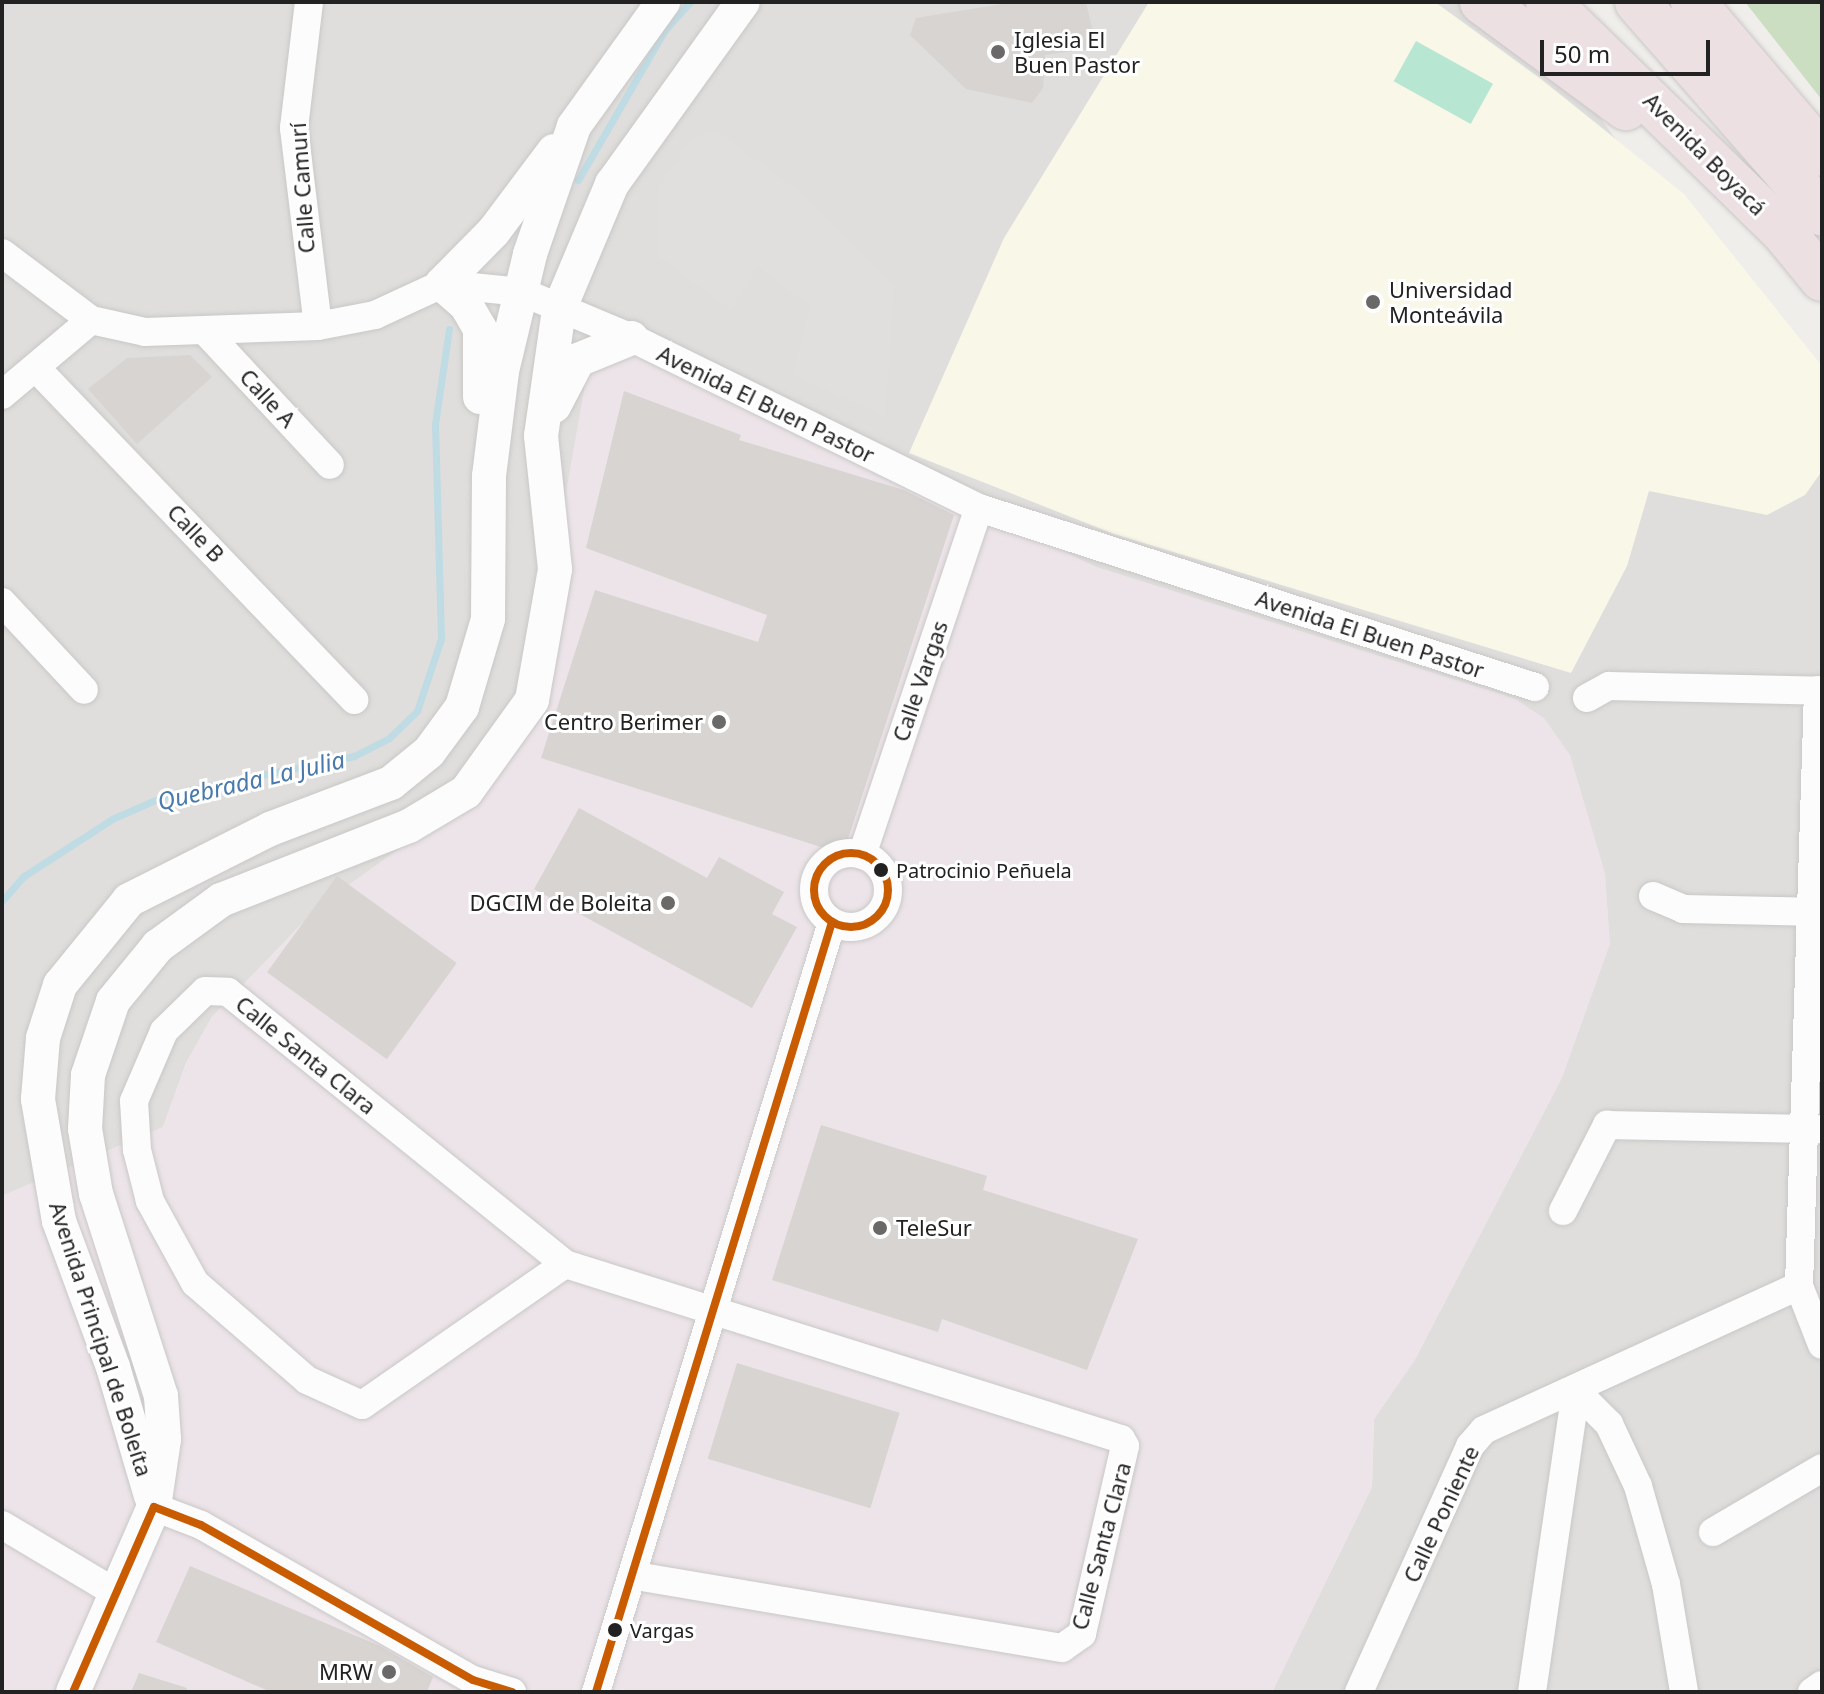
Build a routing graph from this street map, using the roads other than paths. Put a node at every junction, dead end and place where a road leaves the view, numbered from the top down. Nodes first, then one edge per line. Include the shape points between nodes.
1 (309, 2) edge
2 (663, 2) edge
3 (743, 2) edge
4 (1482, 2) edge
5 (1548, 2) edge
6 (1637, 2) edge
7 (1693, 2) edge
8 (574, 126) junction
9 (1822, 154) edge
10 (1822, 213) edge
11 (1782, 230) junction
12 (2, 253) edge
13 (1822, 279) edge
14 (442, 284) junction
15 (522, 292) junction
16 (559, 310) junction
17 (91, 320) junction
18 (318, 326) junction
19 (205, 331) junction
20 (632, 338) junction
21 (36, 368) junction
22 (2, 395) edge
23 (541, 436) junction
24 (330, 465) dead end
25 (489, 476) junction
26 (979, 508) junction
27 (2, 602) edge
28 (1535, 687) dead end
29 (84, 690) dead end
30 (1820, 690) edge
31 (1587, 698) dead end
32 (354, 700) dead end
33 (862, 855) junction
34 (1653, 896) dead end
35 (1817, 912) edge
36 (832, 922) junction
37 (1815, 1129) edge
38 (1563, 1211) dead end
39 (565, 1264) junction
40 (1799, 1286) junction
41 (713, 1314) junction
42 (1822, 1345) edge
43 (1576, 1391) junction
44 (1822, 1468) edge
45 (154, 1507) junction
46 (2, 1525) edge
47 (1713, 1532) dead end
48 (632, 1575) junction
49 (116, 1593) junction
50 (1822, 1685) edge
51 (73, 1692) edge
52 (512, 1692) edge
53 (596, 1692) edge
54 (1359, 1692) edge
55 (1532, 1692) edge
56 (1684, 1692) edge
57 (1812, 1692) edge

1 - 18 street, Calle Camurí via 294,128
2 - 8 street, Avenida Principal de Boleíta
3 - 16 street, Avenida Principal de Boleíta via 612,184
4 - 11 highway
5 - 11 highway, Avenida Boyacá
6 - 10 highway, Avenida Boyacá
7 - 9 highway
8 - 14 street via 494,231
8 - 15 street, Avenida Principal de Boleíta
11 - 13 highway, Avenida Boyacá
12 - 17 street
14 - 15 street, Avenida El Buen Pastor
14 - 18 street via 375,315
14 - 25 street via 466,305 480,329
15 - 16 street, Avenida El Buen Pastor
15 - 25 street, Avenida Principal de Boleíta via 502,371
16 - 20 street, Avenida El Buen Pastor
16 - 23 street, Avenida Principal de Boleíta
17 - 19 street via 145,332
17 - 21 street
18 - 19 street
19 - 24 street, Calle A
20 - 23 street via 578,360
20 - 26 street, Avenida El Buen Pastor
21 - 22 street
21 - 32 street, Calle B
23 - 45 street, Avenida Principal de Boleíta via 555,569 532,700 498,751 466,792 409,826 221,900 158,946 113,1001 88,1075 85,1129 96,1194 161,1396 164,1439
25 - 45 street, Avenida Principal de Boleíta via 488,619 462,707 429,752 391,783 270,829 129,900 60,985 43,1038 38,1099 59,1221 113,1367
26 - 28 street, Avenida El Buen Pastor
26 - 33 street, Calle Vargas
27 - 29 street
30 - 31 street via 1609,686
30 - 35 street
33 - 36 street via 838,856 820,870 817,904
33 - 36 street via 885,877 883,909 855,927
34 - 35 street via 1683,909
35 - 37 street
36 - 41 street
37 - 38 street via 1607,1125
37 - 40 street
39 - 39 street, Calle Santa Clara via 228,992 205,991 164,1031 134,1101 137,1150 150,1201 195,1283 307,1380 362,1405
39 - 41 street, Calle Santa Clara
40 - 42 street
40 - 43 street, Calle Poniente
41 - 48 street
41 - 48 street, Calle Santa Clara via 1121,1439 1126,1456 1082,1634 1062,1648
43 - 54 street, Calle Poniente via 1507,1416 1470,1446
43 - 55 street
43 - 56 street via 1626,1450 1666,1584
44 - 47 street
45 - 49 street, Avenida Principal de Boleíta
45 - 52 street via 201,1525 473,1680
46 - 49 street
48 - 53 street
49 - 51 street, Avenida Principal de Boleíta
50 - 57 street

